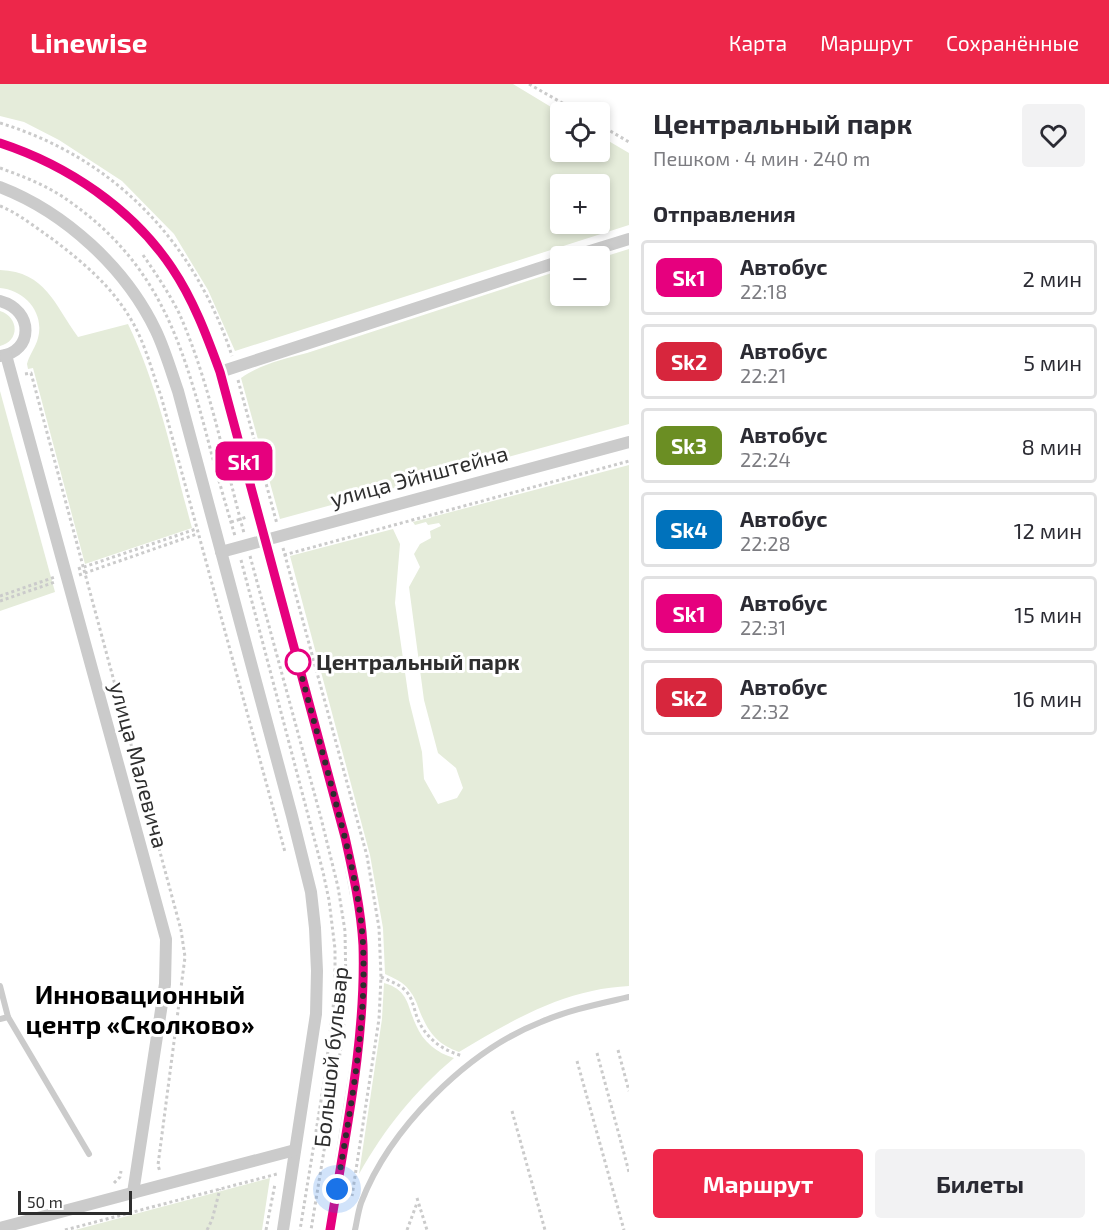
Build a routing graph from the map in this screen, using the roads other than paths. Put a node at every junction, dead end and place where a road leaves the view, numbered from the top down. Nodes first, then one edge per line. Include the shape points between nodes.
1 (0, 143) edge
2 (0, 187) edge
3 (629, 238) edge
4 (605, 246) edge
5 (550, 265) edge
6 (0, 301) edge
7 (3, 356) edge
8 (220, 372) junction
9 (629, 442) edge
10 (265, 539) junction
11 (221, 552) junction
12 (0, 986) edge
13 (629, 997) edge
14 (8, 1017) junction
15 (0, 1019) edge
16 (295, 1150) junction
17 (89, 1154) dead end
18 (133, 1192) junction
19 (0, 1228) edge
20 (283, 1230) edge
21 (330, 1230) edge
22 (355, 1230) edge

1 - 8 street, Большой бульвар via 68,172 128,218 176,275
2 - 11 street, Большой бульвар via 54,215 89,244 140,302 178,391
3 - 4 street
5 - 8 street
6 - 7 street via 19,310 26,331 16,350
7 - 18 street, улица Малевича via 60,578 166,939 165,984
8 - 10 street, Большой бульвар
9 - 10 street, улица Эйнштейна
10 - 11 street, улица Эйнштейна
10 - 21 street, Большой бульвар via 345,837 363,944 357,1058
11 - 16 street, Большой бульвар via 311,892 316,1014
12 - 14 lane
13 - 22 lane via 540,1022 491,1049 444,1085 386,1155 360,1205
14 - 15 lane
14 - 17 lane
16 - 18 street
16 - 20 street, Большой бульвар
18 - 19 street

